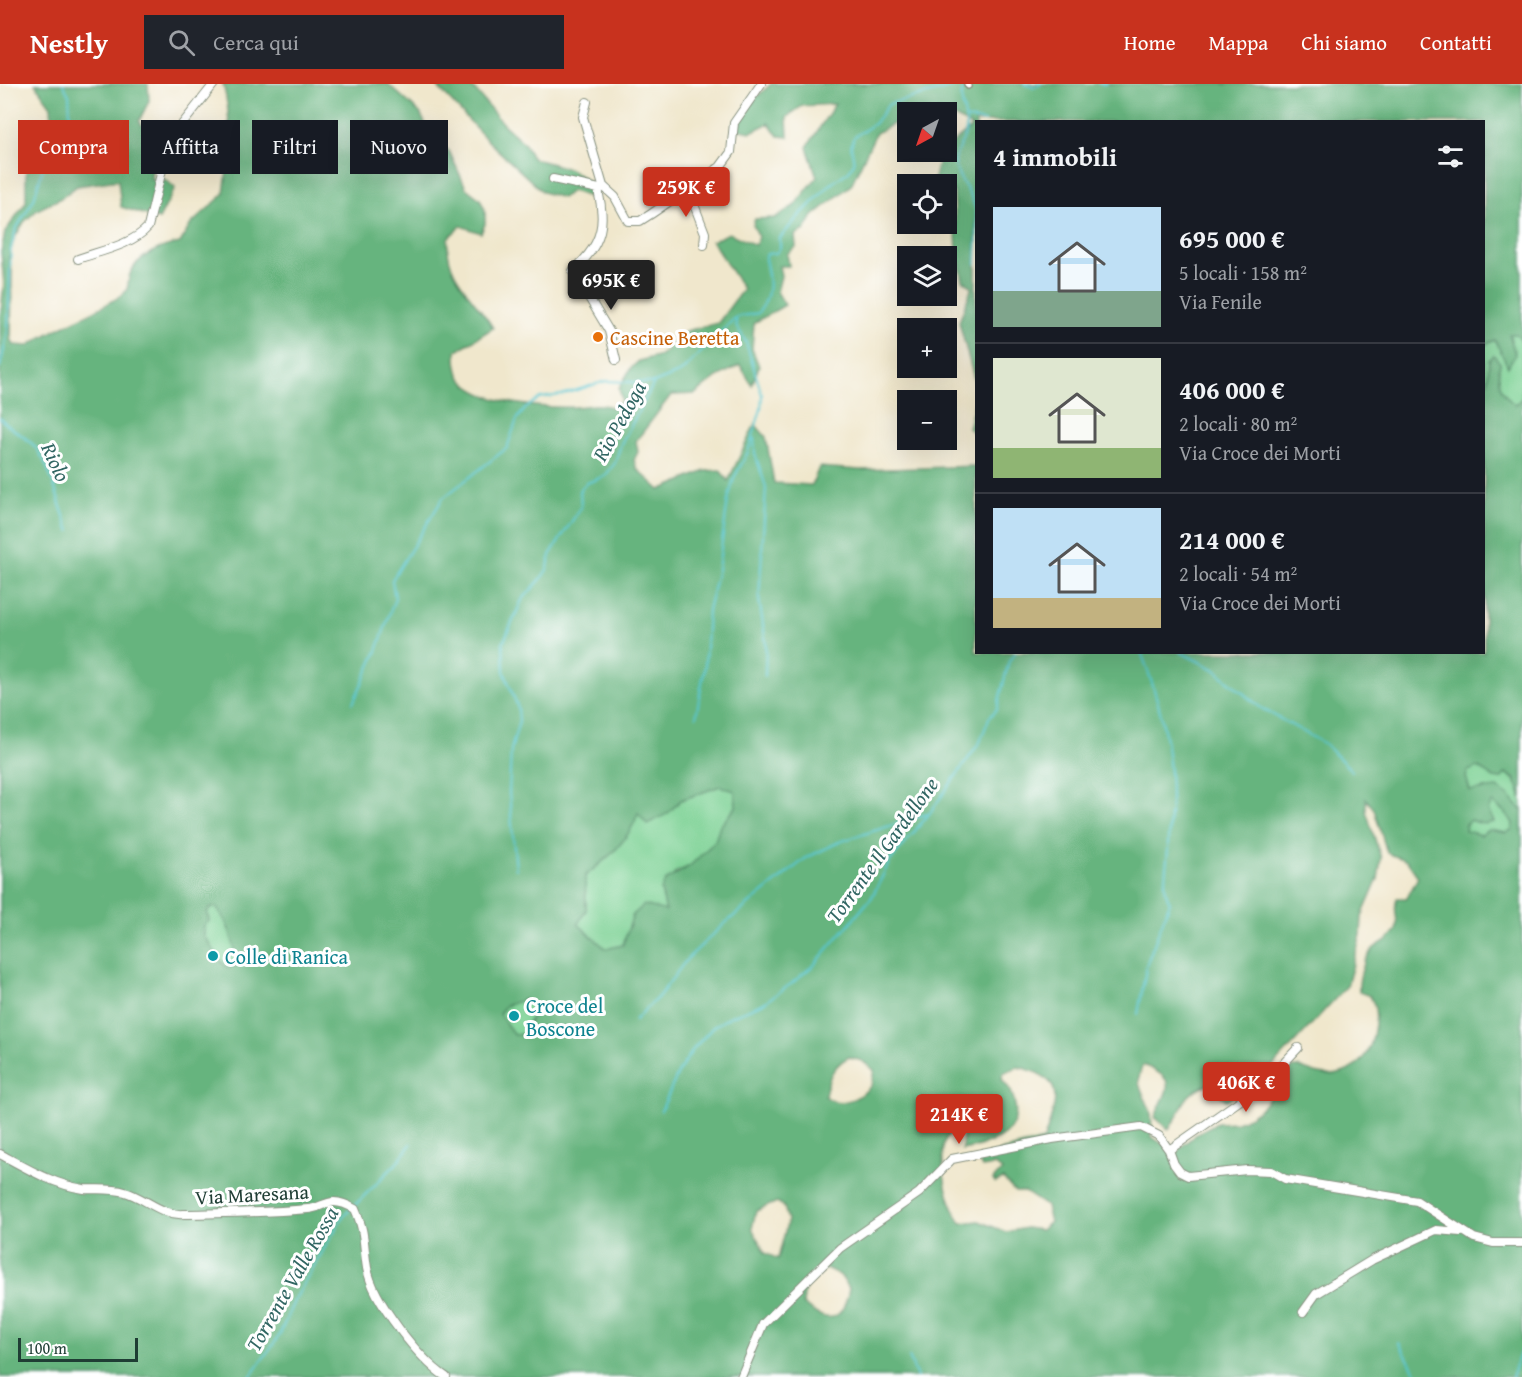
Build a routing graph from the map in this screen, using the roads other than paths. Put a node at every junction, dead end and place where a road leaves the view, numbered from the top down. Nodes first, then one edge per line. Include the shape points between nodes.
1 (214, 84) edge
2 (761, 84) edge
3 (587, 102) dead end
4 (553, 179) dead end
5 (601, 187) junction
6 (688, 189) junction
7 (704, 245) dead end
8 (78, 259) dead end
9 (616, 360) dead end
10 (1298, 1048) dead end
11 (1169, 1150) junction
12 (0, 1154) edge
13 (1462, 1232) junction
14 (1522, 1243) edge
15 (1303, 1312) dead end
16 (446, 1377) edge
17 (741, 1377) edge

1 - 8 street via 169,141 148,227 129,241
2 - 6 street via 734,123 731,152 720,167
3 - 5 street via 583,117
4 - 5 street
5 - 6 street via 615,197 628,221 640,221
5 - 9 street via 595,249 573,271 609,331
6 - 7 street via 705,233
10 - 11 street via 1265,1083
11 - 13 street via 1174,1164 1188,1176 1271,1171 1284,1179 1417,1201
11 - 17 street via 1159,1136 1141,1127 1052,1139 952,1160 919,1193 840,1248 763,1324
12 - 16 street, Via Maresana via 45,1178 83,1189 128,1193 168,1212 231,1214 312,1209 342,1202 355,1209 364,1232 367,1269 373,1287 418,1350
13 - 14 street via 1493,1242
13 - 15 street via 1436,1230 1372,1260 1316,1294

